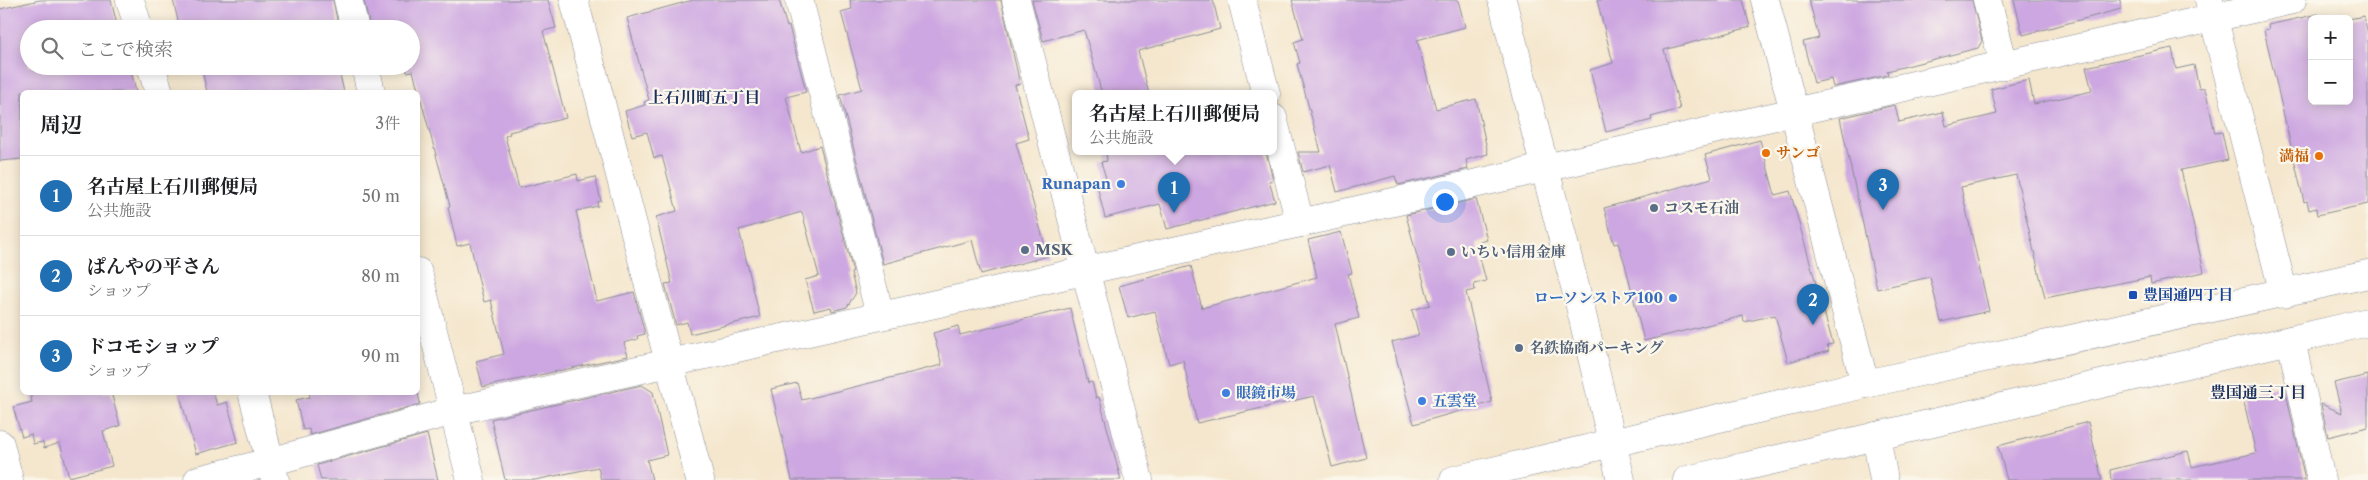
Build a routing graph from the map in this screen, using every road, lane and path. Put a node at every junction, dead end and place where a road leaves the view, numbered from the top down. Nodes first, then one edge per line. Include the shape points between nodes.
1 (130, 0) edge
2 (348, 0) edge
3 (574, 0) edge
4 (799, 0) edge
5 (1016, 0) edge
6 (1242, 0) edge
7 (1502, 0) edge
8 (1765, 0) edge
9 (1987, 0) edge
10 (2292, 0) edge
11 (2211, 9) edge
12 (136, 20) edge
13 (353, 20) edge
14 (2004, 65) junction
15 (154, 75) edge
16 (367, 75) edge
17 (158, 90) edge
18 (371, 90) edge
19 (1265, 90) edge
20 (1794, 112) junction
21 (1277, 134) edge
22 (1546, 168) junction
23 (1300, 224) junction
24 (1086, 271) junction
25 (2368, 274) edge
26 (420, 280) edge
27 (2284, 294) junction
28 (880, 315) junction
29 (2368, 322) edge
30 (2291, 340) junction
31 (669, 362) junction
32 (1865, 384) junction
33 (253, 395) edge
34 (453, 411) junction
35 (1876, 436) junction
36 (0, 444) edge
37 (1614, 444) junction
38 (272, 471) edge
39 (9, 480) edge
40 (198, 480) edge
41 (471, 480) edge
42 (700, 480) edge
43 (1139, 480) edge
44 (1454, 480) edge
45 (1621, 480) edge
46 (1687, 480) edge
47 (1884, 480) edge
48 (2321, 480) edge

1 - 12 street
2 - 13 street
3 - 31 street
4 - 28 street
5 - 24 street
6 - 19 street
7 - 22 street
8 - 20 street
9 - 14 street
10 - 11 street
11 - 14 street
11 - 27 street
14 - 20 street
15 - 17 street
16 - 18 street
20 - 22 street
20 - 32 street
21 - 23 street
22 - 23 street
22 - 37 street
23 - 24 street
24 - 28 street
24 - 43 street
25 - 27 street
26 - 34 street
27 - 32 street
28 - 31 street
29 - 30 street
30 - 35 street
30 - 48 street
31 - 34 street
31 - 42 street
32 - 37 street
33 - 38 street
34 - 38 street
34 - 41 street
35 - 46 street
35 - 47 street
36 - 39 street
37 - 44 street
37 - 45 street
38 - 40 street

